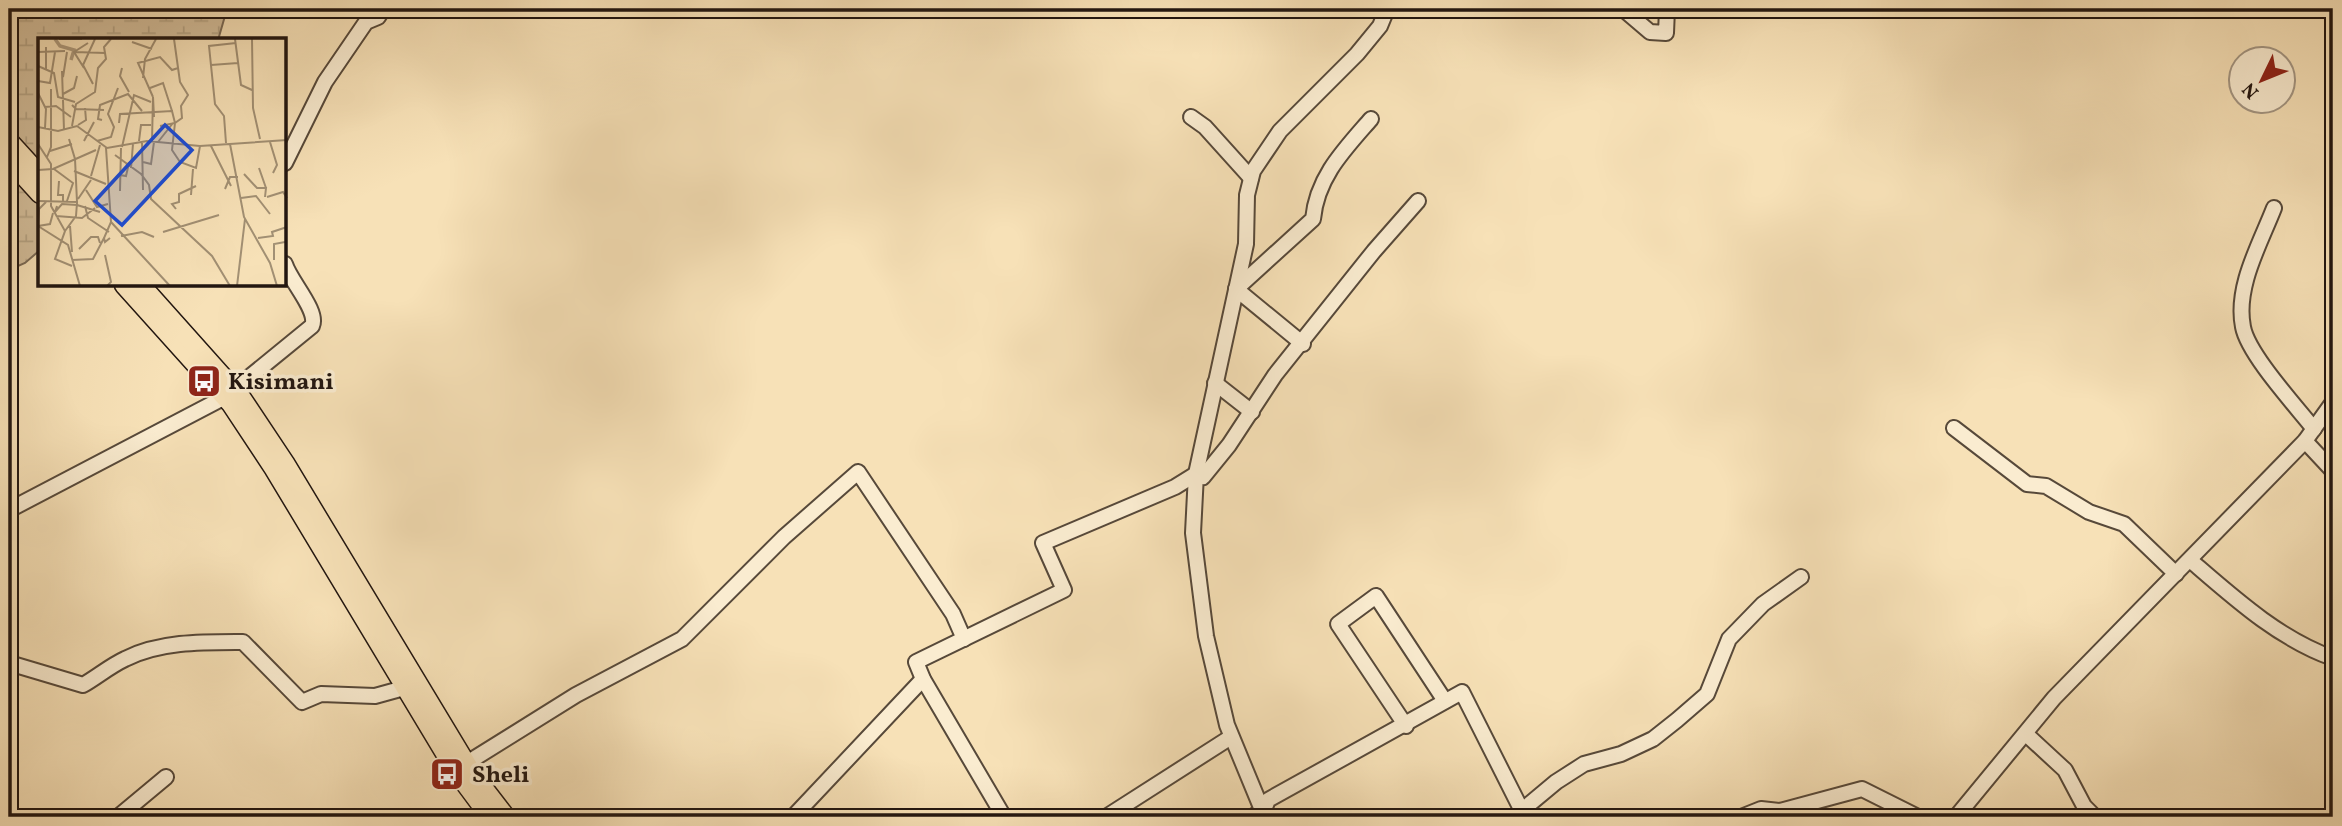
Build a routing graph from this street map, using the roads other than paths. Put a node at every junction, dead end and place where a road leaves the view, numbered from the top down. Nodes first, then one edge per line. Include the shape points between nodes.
1 (383, 9) edge
2 (1387, 9) edge
3 (1623, 9) edge
4 (1667, 9) edge
5 (1191, 117) dead end
6 (1371, 119) dead end
7 (9, 141) edge
8 (287, 159) edge
9 (9, 160) edge
10 (38, 174) edge
11 (1251, 178) junction
12 (38, 192) edge
13 (1418, 201) dead end
14 (2274, 208) dead end
15 (287, 270) edge
16 (126, 287) edge
17 (142, 287) edge
18 (1236, 289) junction
19 (165, 320) junction
20 (1303, 344) junction
21 (1215, 383) junction
22 (230, 393) junction
23 (2333, 402) edge
24 (1252, 412) junction
25 (1954, 428) dead end
26 (2309, 435) junction
27 (2333, 471) edge
28 (1196, 474) junction
29 (9, 510) edge
30 (2190, 560) junction
31 (2176, 574) junction
32 (1801, 577) dead end
33 (964, 639) junction
34 (2333, 658) edge
35 (9, 663) edge
36 (923, 679) junction
37 (404, 688) junction
38 (1444, 701) junction
39 (1406, 726) junction
40 (2025, 734) junction
41 (1231, 737) junction
42 (460, 767) junction
43 (166, 777) dead end
44 (1518, 813) edge
45 (484, 815) edge
46 (1260, 815) edge
47 (118, 817) edge
48 (506, 817) edge
49 (793, 817) edge
50 (1004, 817) edge
51 (1106, 817) edge
52 (1741, 817) edge
53 (1918, 817) edge
54 (1956, 817) edge
55 (2095, 817) edge

1 - 8 street via 366,22 325,82
2 - 11 street via 1380,26 1357,54 1280,131
3 - 4 street via 1650,32 1666,33
5 - 11 street
6 - 18 street via 1334,162 1315,197 1313,219
7 - 10 main road
9 - 12 main road
11 - 18 street via 1246,244
13 - 20 street
14 - 26 street via 2247,275 2243,327
15 - 22 street via 312,309 312,326
16 - 19 main road
17 - 19 main road
18 - 20 street
18 - 21 street
19 - 22 main road
20 - 24 street via 1275,375
21 - 24 street
21 - 28 street
22 - 29 street
22 - 37 main road
22 - 42 main road via 285,463
23 - 26 street
24 - 28 street via 1203,477
25 - 31 street via 2027,484 2046,486 2089,512 2124,524
26 - 27 street
26 - 30 street
28 - 33 street via 1043,543 1064,590
28 - 41 street via 1193,533 1206,636
30 - 31 street
30 - 34 street via 2259,618 2309,651
31 - 40 street via 2054,698
32 - 44 street via 1763,604 1729,639 1707,694 1677,720 1621,754 1584,764
33 - 36 street via 916,662
33 - 42 street via 953,614 858,472 784,537 682,639 576,695
35 - 37 street via 83,685 126,658 153,649 191,642 243,642 303,702 321,694 375,696
36 - 49 street
36 - 50 street
37 - 42 main road
38 - 39 street
38 - 39 street via 1376,596 1338,624
38 - 44 street via 1462,692
39 - 46 street via 1268,800
40 - 54 street
40 - 55 street via 2065,769
41 - 46 street
41 - 51 street
42 - 45 main road
42 - 48 main road
43 - 47 street
52 - 53 street via 1760,809 1780,811 1862,789

